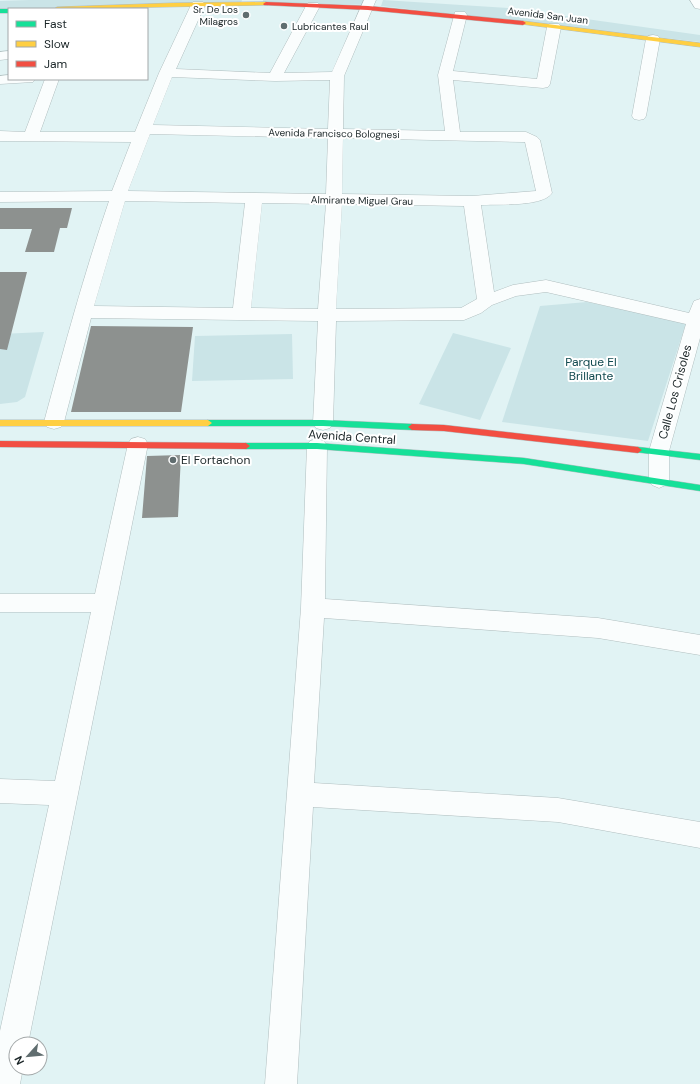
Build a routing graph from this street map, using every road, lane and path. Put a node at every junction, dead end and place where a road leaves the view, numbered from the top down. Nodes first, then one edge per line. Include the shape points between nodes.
1 (696, 0) edge
2 (250, 2) edge
3 (369, 4) edge
4 (198, 5) junction
5 (700, 5) edge
6 (313, 6) junction
7 (108, 8) edge
8 (460, 15) junction
9 (554, 27) junction
10 (653, 39) junction
11 (700, 45) edge
12 (166, 73) junction
13 (445, 75) junction
14 (337, 76) junction
15 (275, 77) junction
16 (52, 80) edge
17 (639, 116) dead end
18 (142, 133) junction
19 (336, 133) junction
20 (0, 136) edge
21 (31, 136) junction
22 (453, 136) junction
23 (526, 136) joint
24 (119, 196) junction
25 (0, 197) edge
26 (254, 198) junction
27 (334, 199) junction
28 (472, 201) junction
29 (486, 300) junction
30 (83, 312) junction
31 (698, 312) edge
32 (241, 313) junction
33 (327, 315) junction
34 (54, 422) junction
35 (0, 423) edge
36 (320, 434) junction
37 (0, 444) edge
38 (138, 444) junction
39 (659, 451) junction
40 (700, 457) edge
41 (659, 480) junction
42 (700, 488) edge
43 (0, 602) edge
44 (104, 603) junction
45 (313, 608) junction
46 (700, 645) edge
47 (0, 791) edge
48 (65, 792) junction
49 (302, 794) junction
50 (700, 835) edge
51 (4, 1084) edge
52 (281, 1084) edge

1 - 5 street
2 - 4 main road, Avenida San Juan
2 - 6 main road, Avenida San Juan
3 - 6 main road, Avenida San Juan
3 - 8 main road, Avenida San Juan
3 - 14 street
4 - 7 main road, Avenida San Juan
4 - 12 street
6 - 15 street
8 - 9 main road, Avenida San Juan
8 - 13 street
9 - 10 main road, Avenida San Juan
9 - 13 street via 543,84
10 - 11 main road, Avenida San Juan
10 - 17 street
12 - 15 street
12 - 18 street
13 - 22 street
14 - 15 street
14 - 19 street
16 - 21 street
18 - 19 street, Avenida Francisco Bolognesi
18 - 21 street, Avenida Francisco Bolognesi
18 - 24 street
19 - 22 street, Avenida Francisco Bolognesi
19 - 27 street
20 - 21 street, Avenida Francisco Bolognesi
22 - 23 street, Avenida Francisco Bolognesi
23 - 28 street, Almirante Miguel Grau via 532,140 544,193 537,197
24 - 25 street, Almirante Miguel Grau
24 - 26 street, Almirante Miguel Grau
24 - 30 street
26 - 27 street, Almirante Miguel Grau
26 - 32 street
27 - 28 street, Almirante Miguel Grau
27 - 33 street
28 - 29 street
29 - 31 street via 513,291 546,286
29 - 33 street via 464,314
30 - 32 street
30 - 34 street
31 - 39 street, Calle Los Crisoles
32 - 33 street
33 - 36 street
34 - 35 main road, Avenida Central
34 - 36 main road, Avenida Central
36 - 38 main road, Avenida Central
36 - 39 main road, Avenida Central via 444,428
36 - 41 main road, Avenida Central
36 - 45 street
37 - 38 main road, Avenida Central
38 - 44 street
39 - 40 main road, Avenida Central
39 - 41 street, Calle Los Crisoles
41 - 42 main road, Avenida Central
43 - 44 street
44 - 48 street
45 - 46 street via 598,628
45 - 49 street
47 - 48 street
48 - 51 street
49 - 50 street via 558,810
49 - 52 street

